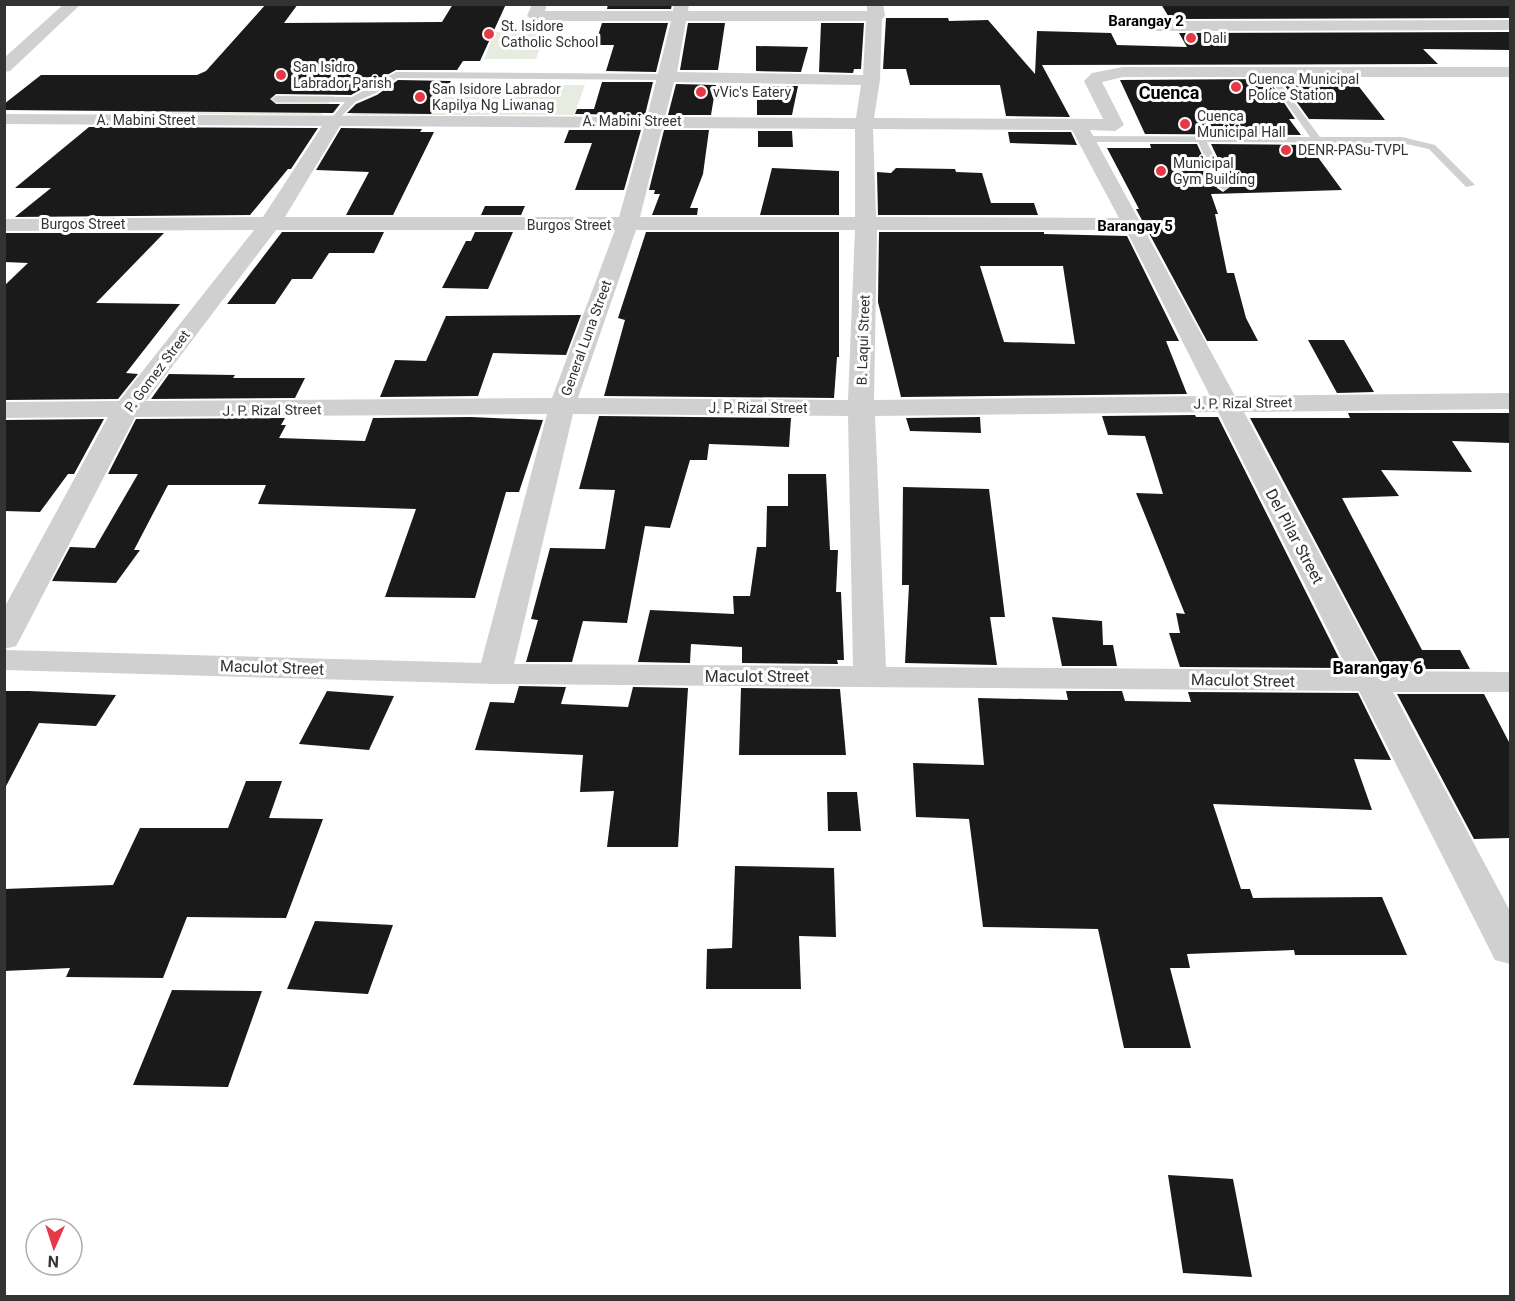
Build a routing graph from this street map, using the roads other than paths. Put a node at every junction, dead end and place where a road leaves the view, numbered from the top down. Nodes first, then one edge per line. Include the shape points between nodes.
1 (74, 4) edge
2 (538, 10) edge
3 (876, 10) edge
4 (1496, 10) dead end
5 (680, 11) edge
6 (1143, 12) dead end
7 (1510, 23) edge
8 (1153, 26) junction
9 (4, 67) edge
10 (1173, 70) junction
11 (1268, 72) junction
12 (1510, 72) edge
13 (666, 77) junction
14 (871, 80) junction
15 (276, 99) dead end
16 (351, 99) junction
17 (4, 119) edge
18 (335, 120) junction
19 (654, 121) junction
20 (864, 122) junction
21 (1082, 132) junction
22 (1201, 140) junction
23 (1317, 140) junction
24 (1470, 185) dead end
25 (1224, 187) dead end
26 (271, 222) junction
27 (866, 224) junction
28 (1133, 224) junction
29 (4, 225) edge
30 (627, 225) junction
31 (1510, 400) edge
32 (1226, 404) junction
33 (562, 406) junction
34 (861, 408) junction
35 (4, 410) edge
36 (125, 411) junction
37 (4, 639) edge
38 (4, 660) edge
39 (495, 674) junction
40 (870, 676) junction
41 (1372, 682) junction
42 (1510, 682) edge
43 (1510, 948) edge

1 - 9 street
2 - 5 street
3 - 5 street
3 - 14 street, B. Laqui Street
4 - 7 street
5 - 13 street, General Luna Street
6 - 8 street
7 - 8 street
8 - 10 street
10 - 11 street
10 - 21 street, A. Mabini Street via 1098,77 1093,81 1115,125
11 - 12 street
11 - 23 lane
13 - 14 street
13 - 16 lane via 396,75
13 - 19 street, General Luna Street
14 - 20 street, B. Laqui Street
15 - 16 lane
16 - 18 lane
17 - 18 street, A. Mabini Street
18 - 19 street, A. Mabini Street
18 - 26 street, P. Gomez Street
19 - 20 street, A. Mabini Street
19 - 30 street, General Luna Street
20 - 21 street, A. Mabini Street
20 - 27 street, B. Laqui Street
21 - 22 lane
21 - 28 street, Del Pilar Street
22 - 23 lane
22 - 25 lane
23 - 24 lane via 1402,140 1432,147
26 - 29 street, Burgos Street
26 - 30 street, Burgos Street
26 - 36 street, P. Gomez Street
27 - 28 street, Burgos Street
27 - 30 street, Burgos Street
27 - 34 street, B. Laqui Street
28 - 32 street, Del Pilar Street
30 - 33 street, General Luna Street
31 - 32 street, J. P. Rizal Street
32 - 34 street, J. P. Rizal Street
32 - 41 street, Del Pilar Street
33 - 34 street, J. P. Rizal Street
33 - 36 street, J. P. Rizal Street
33 - 39 street, General Luna Street
34 - 40 street, B. Laqui Street
35 - 36 street, J. P. Rizal Street
36 - 37 street, P. Gomez Street
38 - 39 street, Maculot Street
39 - 40 street, Maculot Street
40 - 41 street, Maculot Street
41 - 42 street, Maculot Street
41 - 43 street, Del Pilar Street

